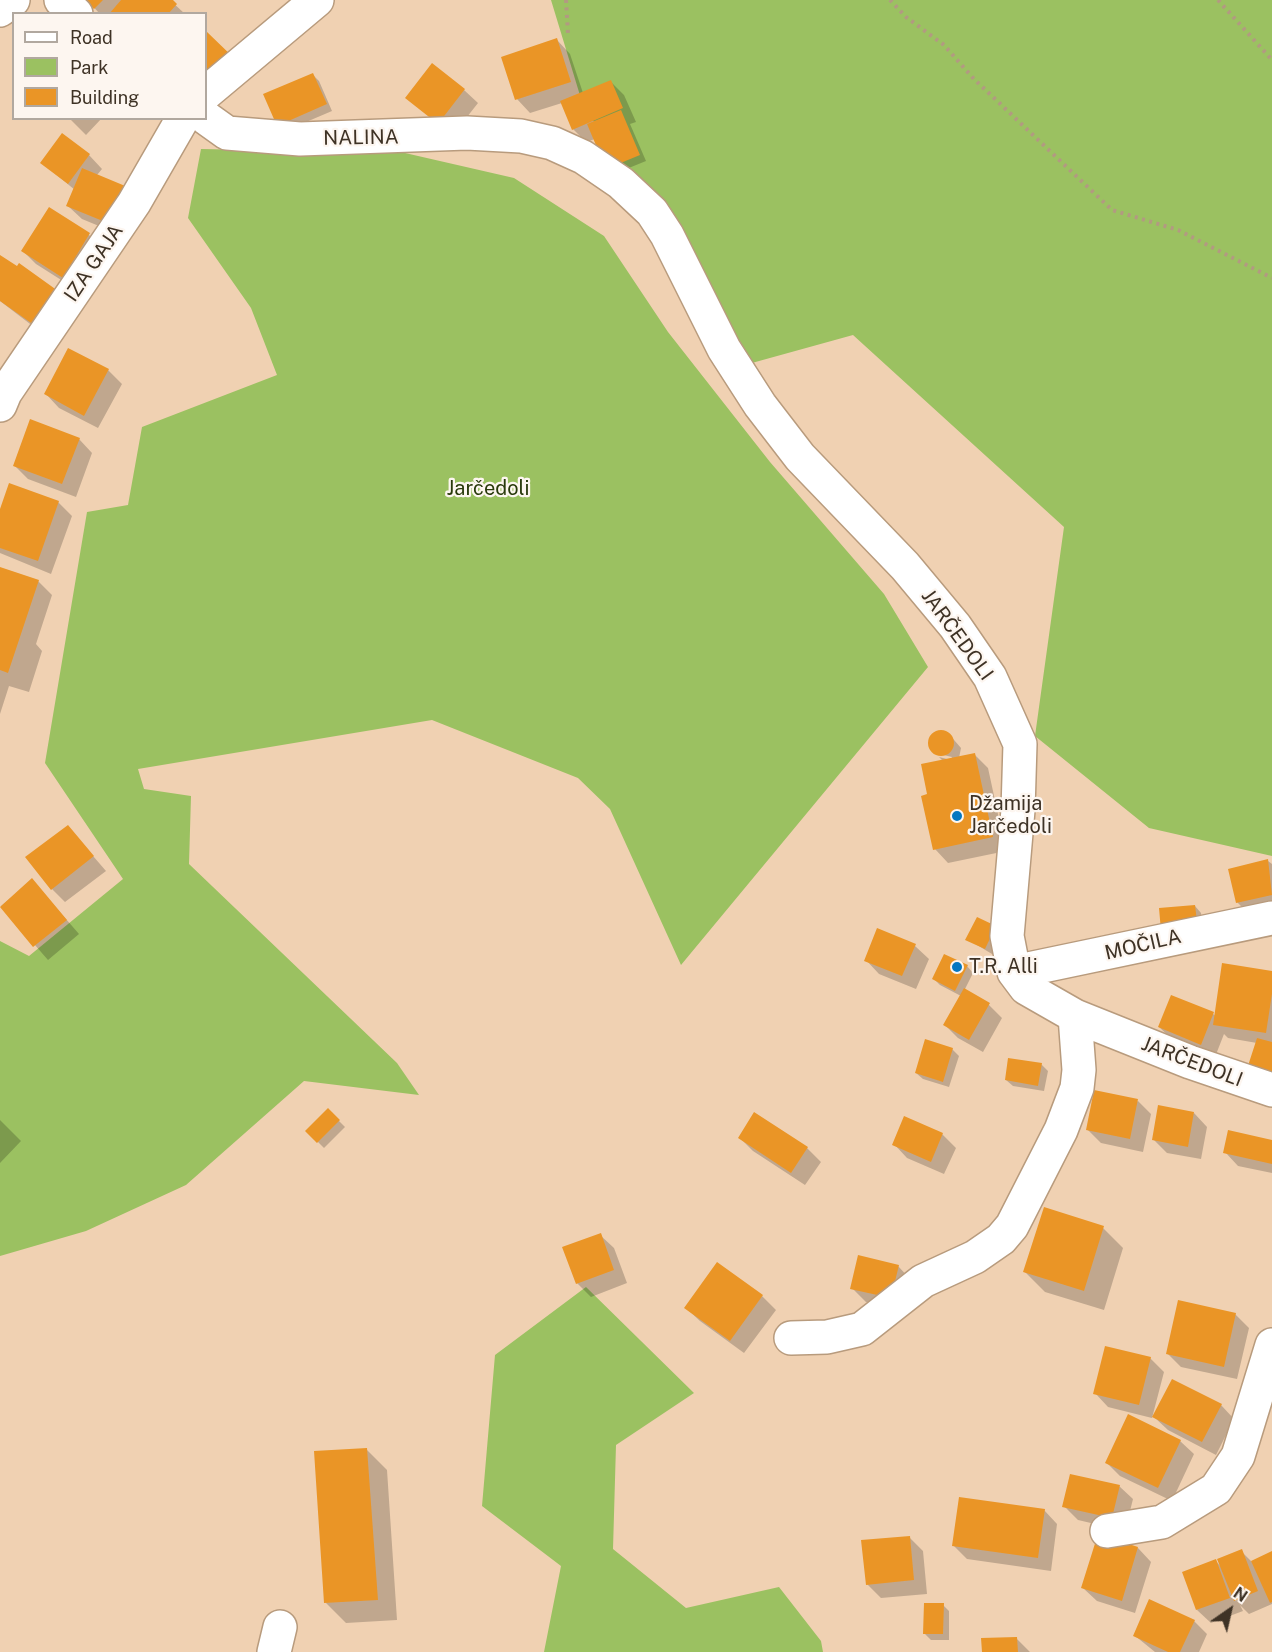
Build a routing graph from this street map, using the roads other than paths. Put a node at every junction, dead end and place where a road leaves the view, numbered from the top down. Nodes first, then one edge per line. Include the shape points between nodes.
1 (13, 0) edge
2 (61, 0) edge
3 (317, 0) edge
4 (0, 10) edge
5 (74, 12) edge
6 (207, 92) edge
7 (207, 119) edge
8 (182, 120) edge
9 (521, 136) joint
10 (33, 352) junction
11 (0, 353) edge
12 (0, 405) edge
13 (1272, 918) edge
14 (1014, 972) junction
15 (1075, 1016) junction
16 (1272, 1090) edge
17 (791, 1338) dead end
18 (1272, 1345) edge
19 (1107, 1531) dead end

1 - 4 street
2 - 5 street
3 - 6 street
7 - 9 street, NALINA via 227,133 300,139 467,133
8 - 10 street, IZA GAJA via 134,203
9 - 14 street, JARČEDOLI via 552,143 583,157 621,183 651,212 667,235 724,349 760,405 800,457 905,566 955,626 990,677 1020,744 1007,936
10 - 11 street
10 - 12 street, IZA GAJA
13 - 14 street, MOČILA
14 - 15 street, JARČEDOLI via 1026,988
15 - 16 street, JARČEDOLI
15 - 17 street via 1077,1089 1061,1130 1012,1226 1001,1239 975,1257 923,1281 862,1329 827,1337
18 - 19 street via 1238,1456 1216,1489 1162,1522

